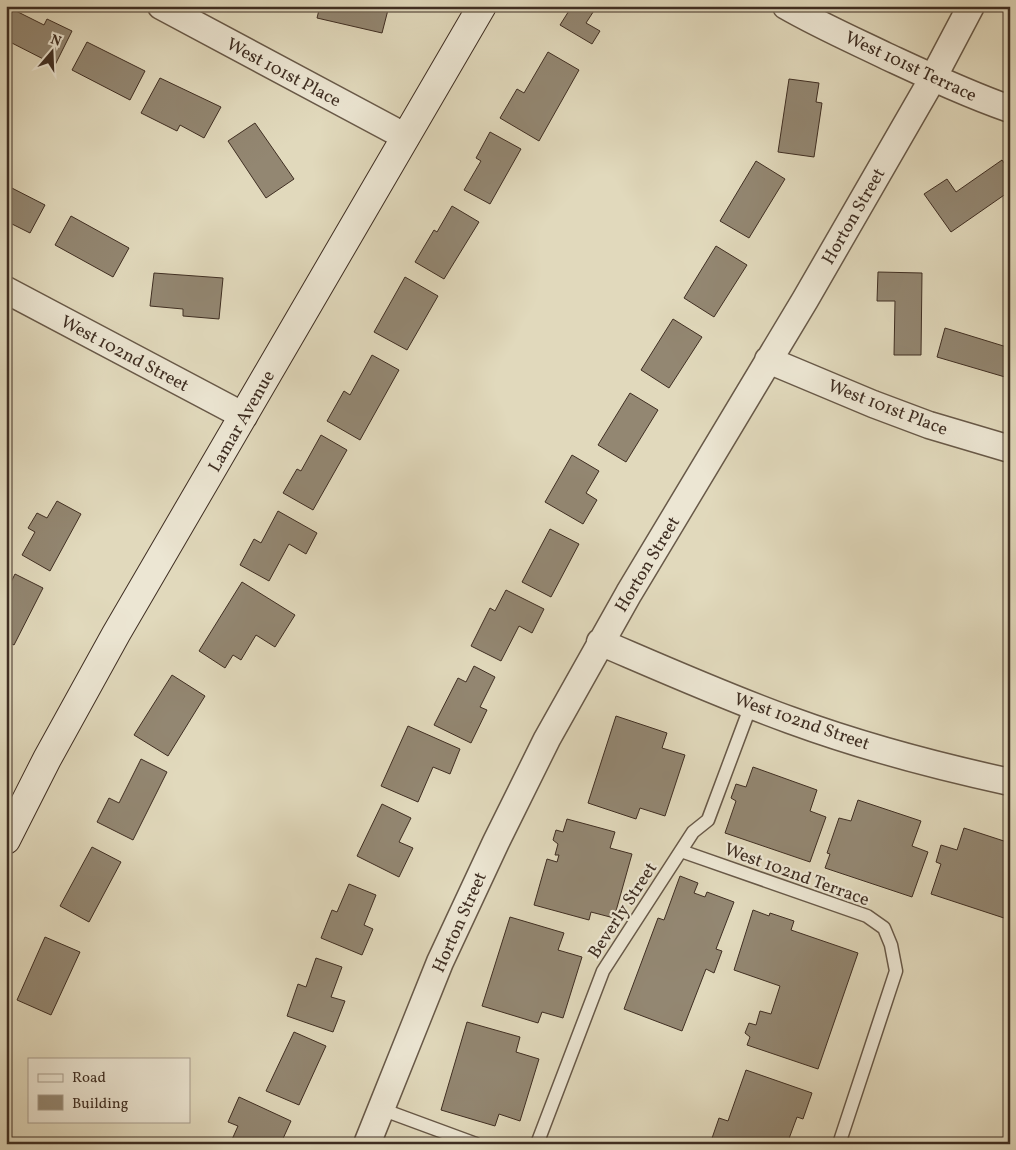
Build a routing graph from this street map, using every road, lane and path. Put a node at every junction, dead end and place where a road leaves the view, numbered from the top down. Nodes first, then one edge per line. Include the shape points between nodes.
1 (161, 6) edge
2 (482, 6) edge
3 (786, 6) edge
4 (971, 6) edge
5 (934, 78) junction
6 (1010, 109) edge
7 (406, 137) junction
8 (6, 290) edge
9 (768, 360) junction
10 (244, 416) junction
11 (1010, 449) edge
12 (600, 642) junction
13 (751, 705) junction
14 (1010, 782) edge
15 (6, 840) edge
16 (681, 851) junction
17 (381, 1109) junction
18 (367, 1144) edge
19 (476, 1144) edge
20 (537, 1144) edge
21 (839, 1144) edge

1 - 7 street, West 101st Place
2 - 7 street, Lamar Avenue
3 - 5 street, West 101st Terrace
4 - 5 street, Horton Street
5 - 6 street, West 101st Terrace
5 - 9 street, Horton Street
7 - 10 street, Lamar Avenue
8 - 10 street, West 102nd Street
9 - 11 street, West 101st Place via 929,425
9 - 12 street, Horton Street
10 - 15 street, Lamar Avenue via 116,634
12 - 13 street, West 102nd Street
12 - 17 street, Horton Street via 496,842 440,962
13 - 14 street, West 102nd Street via 871,746
13 - 16 lane, Beverly Street via 708,820 694,832
16 - 20 lane, Beverly Street via 602,971
16 - 21 lane, West 102nd Terrace via 866,916 884,928 896,971
17 - 18 street, Horton Street
17 - 19 lane

